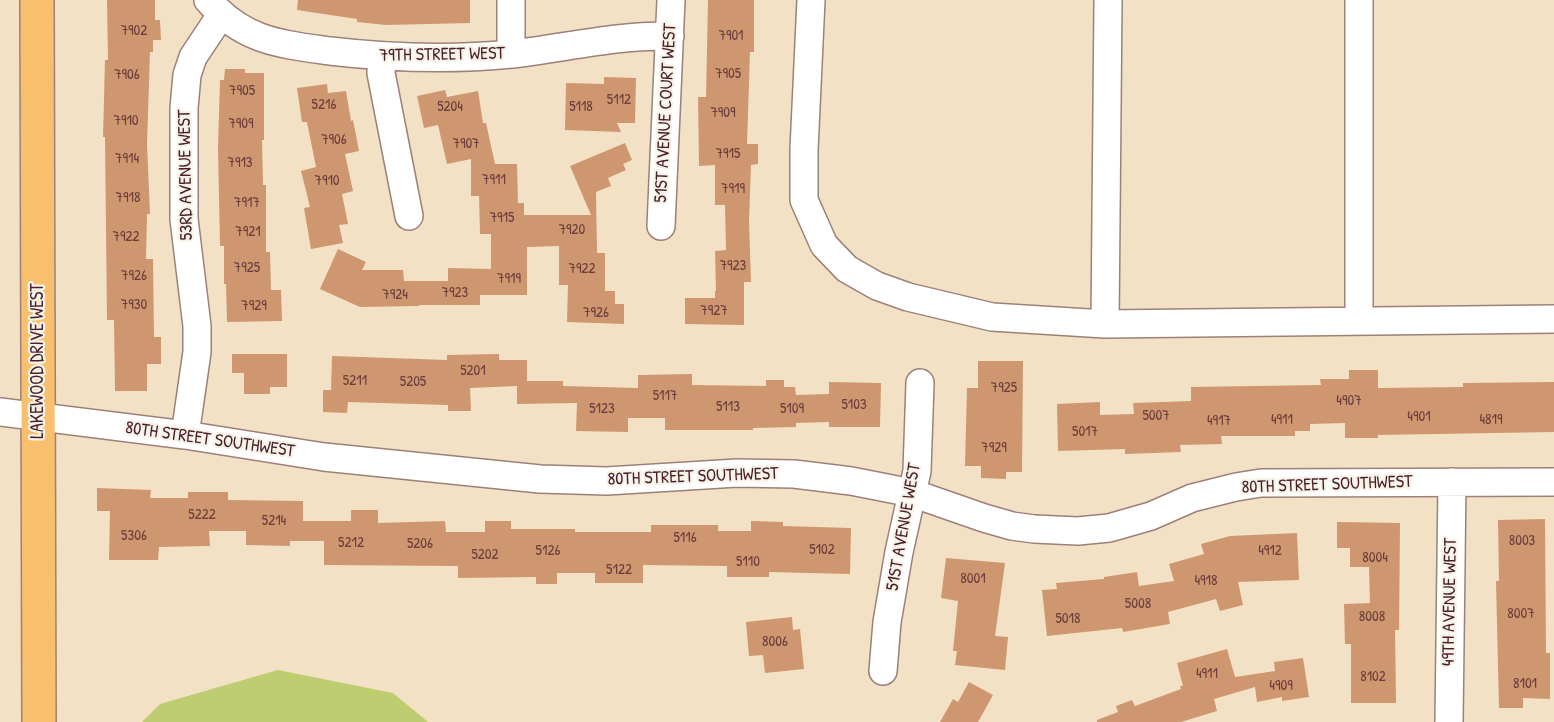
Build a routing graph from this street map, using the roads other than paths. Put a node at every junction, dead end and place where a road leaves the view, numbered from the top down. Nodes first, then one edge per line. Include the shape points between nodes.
1 (37, 0) edge
2 (511, 0) edge
3 (671, 0) edge
4 (810, 0) edge
5 (1108, 0) edge
6 (1359, 0) edge
7 (214, 8) edge
8 (670, 36) junction
9 (511, 54) junction
10 (382, 57) junction
11 (409, 216) dead end
12 (661, 226) dead end
13 (1554, 319) edge
14 (1359, 321) junction
15 (1105, 324) junction
16 (920, 383) dead end
17 (0, 412) edge
18 (38, 416) junction
19 (185, 435) junction
20 (1452, 482) junction
21 (1554, 482) edge
22 (912, 493) junction
23 (883, 670) dead end
24 (39, 722) edge
25 (1449, 722) edge

1 - 18 main road, LAKEWOOD DRIVE WEST
2 - 9 street
3 - 8 street, 51ST AVENUE COURT WEST
4 - 15 street via 804,200 825,244 847,269 908,297 992,317
5 - 15 street
6 - 14 street
7 - 10 street, 79TH STREET WEST via 264,40
7 - 19 street, 53RD AVENUE WEST via 187,75 184,108 184,219 197,326
8 - 9 street, 79TH STREET WEST via 643,36
8 - 12 street, 51ST AVENUE COURT WEST
9 - 10 street, 79TH STREET WEST
10 - 11 street via 381,73
13 - 14 street
14 - 15 street
16 - 22 street, 51ST AVENUE WEST
17 - 18 street, 80TH STREET SOUTHWEST
18 - 19 street, 80TH STREET SOUTHWEST
18 - 24 main road, LAKEWOOD DRIVE WEST
19 - 22 street, 80TH STREET SOUTHWEST via 324,457 540,479 607,481 737,473 794,474
20 - 21 street, 80TH STREET SOUTHWEST
20 - 22 street, 80TH STREET SOUTHWEST via 1261,483 1192,498 1132,523 1078,531 1012,526
20 - 25 street, 49TH AVENUE WEST
22 - 23 street, 51ST AVENUE WEST via 887,622

